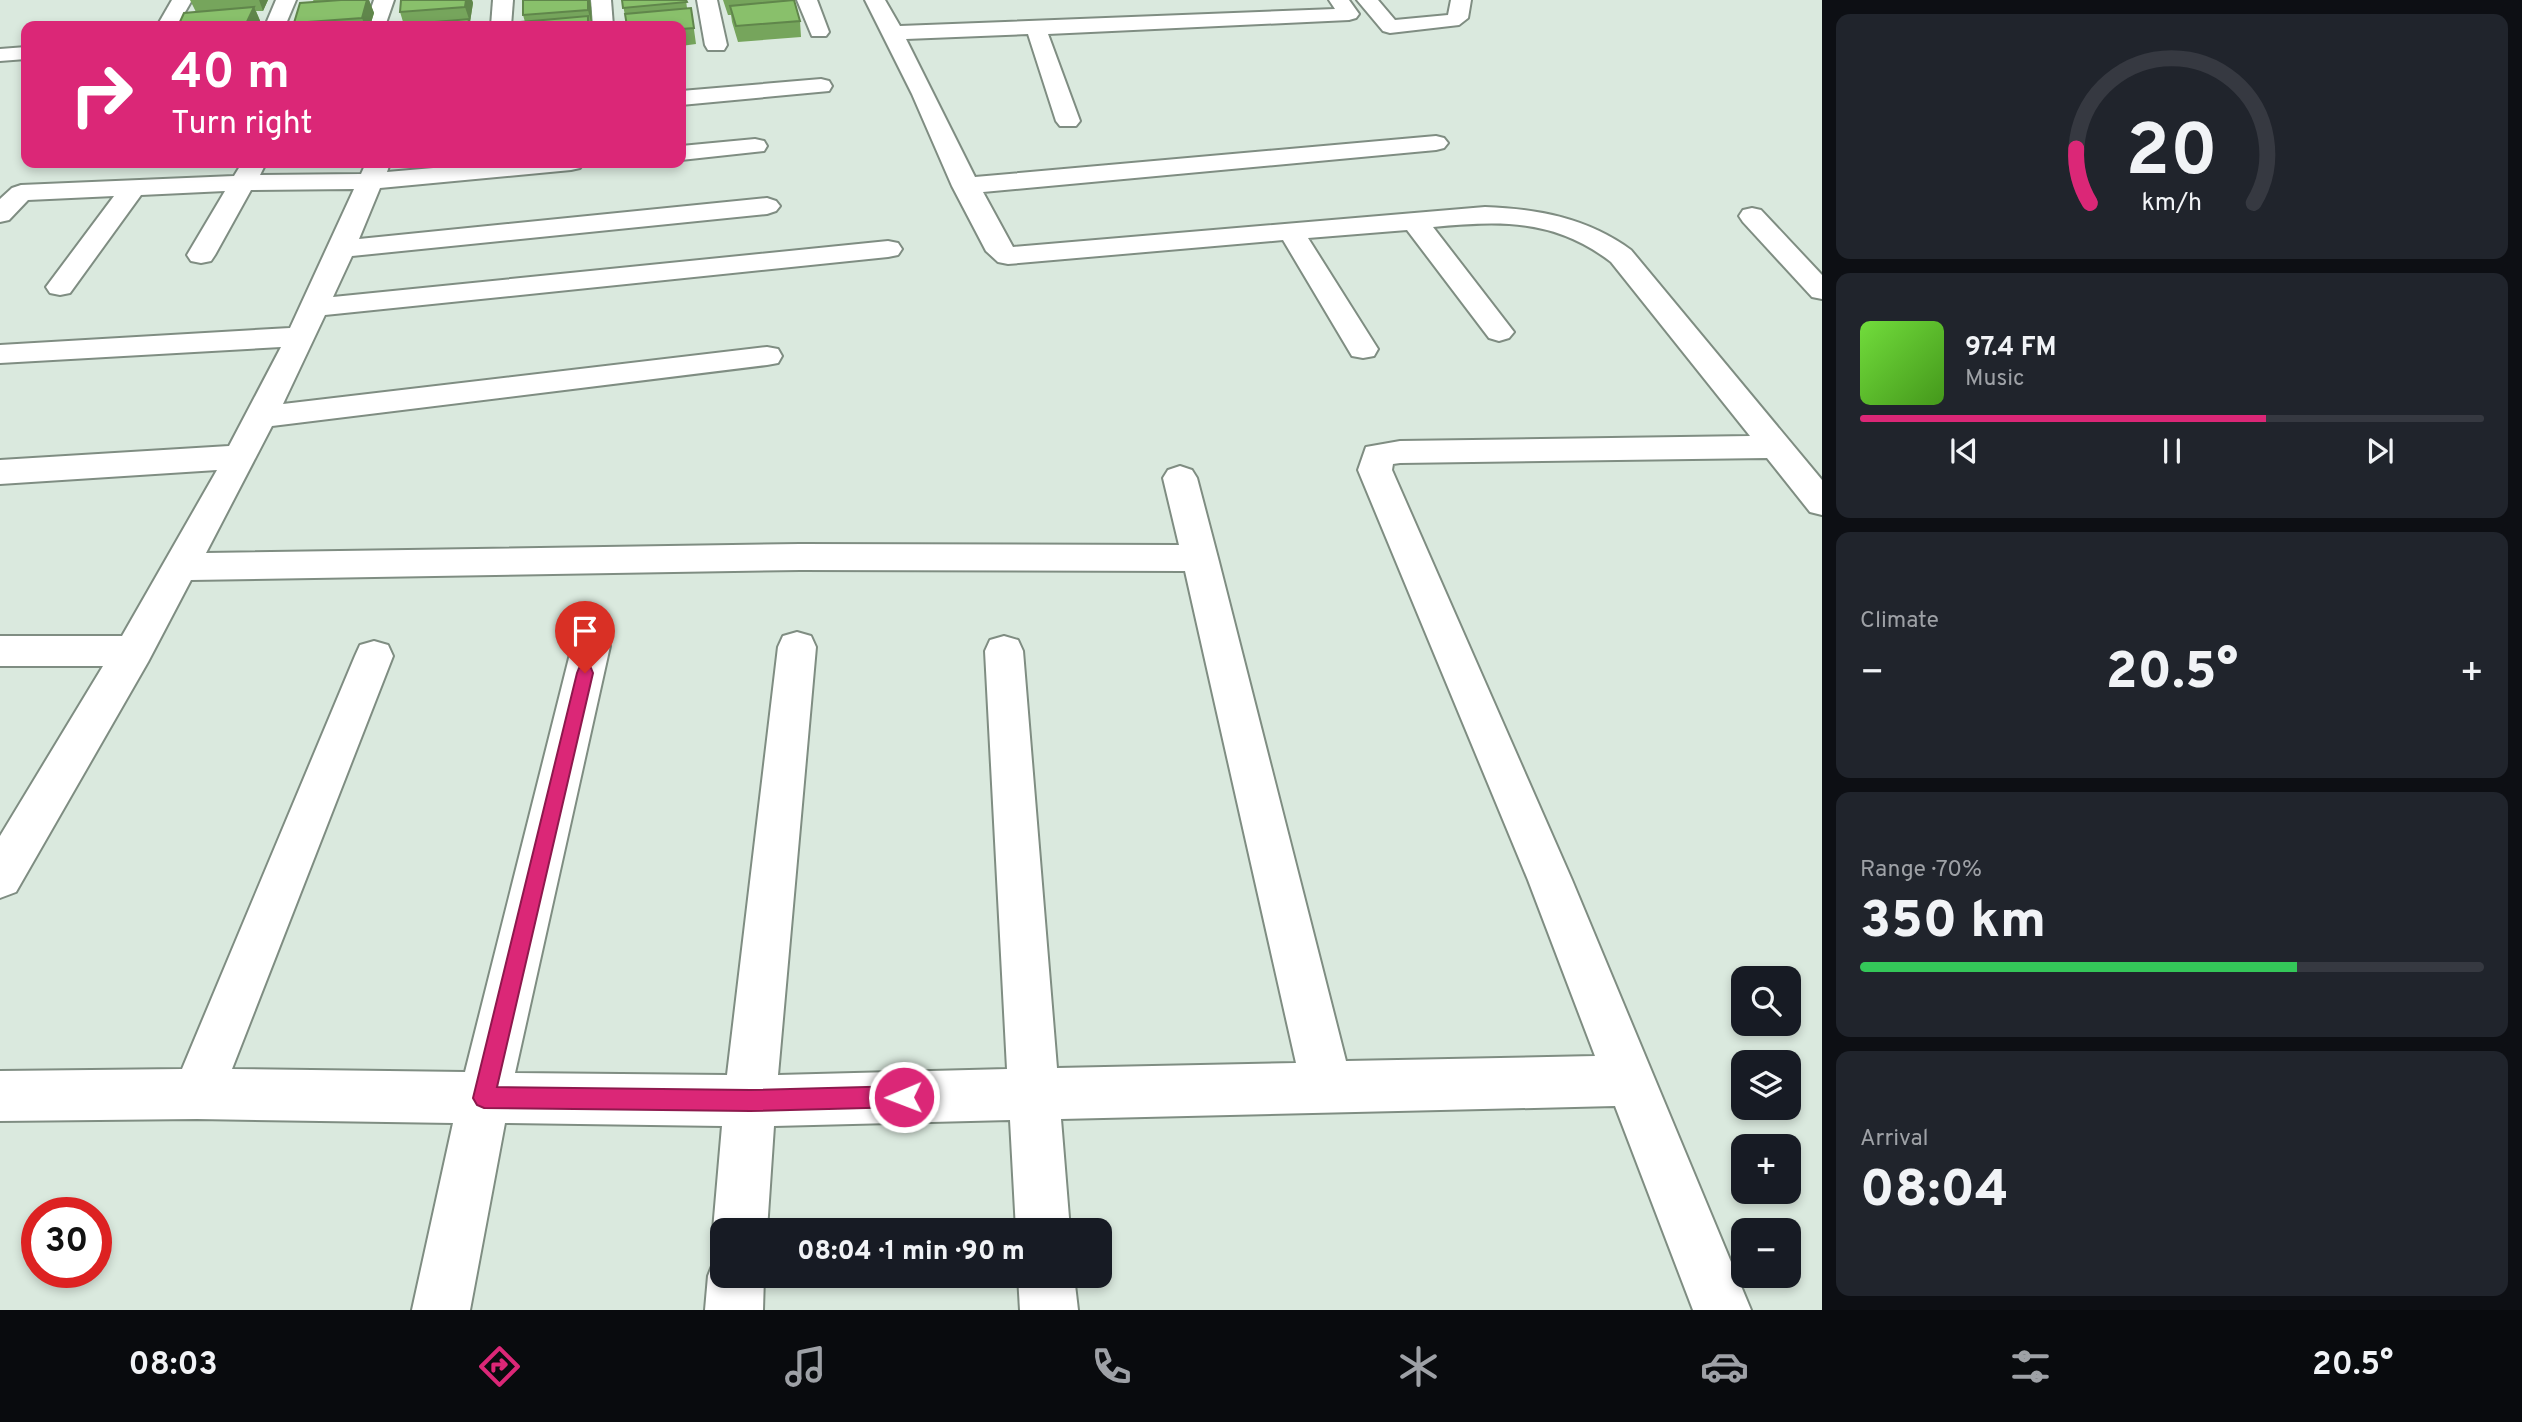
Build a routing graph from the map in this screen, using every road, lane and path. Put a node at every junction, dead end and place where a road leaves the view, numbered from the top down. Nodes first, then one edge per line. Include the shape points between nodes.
1 (182, 0) edge
2 (286, 0) edge
3 (384, 0) edge
4 (503, 0) edge
5 (601, 0) edge
6 (707, 0) edge
7 (807, 0) edge
8 (875, 0) edge
9 (1220, 0) edge
10 (1339, 0) edge
11 (1367, 0) edge
12 (1461, 0) edge
13 (1049, 3) dead end
14 (1142, 3) dead end
15 (170, 21) edge
16 (277, 21) edge
17 (377, 21) edge
18 (501, 21) edge
19 (603, 21) edge
20 (1234, 21) junction
21 (1153, 24) junction
22 (1060, 27) junction
23 (1035, 28) junction
24 (819, 32) dead end
25 (893, 33) junction
26 (716, 45) dead end
27 (21, 53) edge
28 (0, 55) edge
29 (821, 86) dead end
30 (686, 98) edge
31 (1068, 121) dead end
32 (1436, 143) dead end
33 (755, 146) dead end
34 (686, 153) edge
35 (75, 168) edge
36 (462, 168) edge
37 (374, 172) edge
38 (248, 173) edge
39 (965, 186) junction
40 (134, 187) junction
41 (58, 190) junction
42 (767, 206) dead end
43 (0, 214) edge
44 (1752, 216) dead end
45 (1414, 221) junction
46 (1291, 232) junction
47 (344, 249) junction
48 (888, 249) dead end
49 (201, 255) dead end
50 (60, 287) dead end
51 (1822, 291) edge
52 (306, 323) junction
53 (1499, 332) dead end
54 (1363, 349) dead end
55 (0, 354) edge
56 (767, 356) dead end
57 (263, 417) junction
58 (241, 457) junction
59 (1796, 459) edge
60 (0, 472) edge
61 (1180, 478) dead end
62 (1822, 503) edge
63 (1200, 558) junction
64 (180, 567) junction
65 (591, 646) dead end
66 (797, 647) dead end
67 (1004, 650) dead end
68 (0, 651) edge
69 (134, 651) junction
70 (374, 656) dead end
71 (0, 877) edge
72 (1630, 1080) junction
73 (1326, 1087) junction
74 (197, 1094) junction
75 (1032, 1094) junction
76 (0, 1096) edge
77 (484, 1098) junction
78 (750, 1101) junction
79 (741, 1218) edge
80 (1042, 1218) edge
81 (736, 1288) edge
82 (1047, 1288) edge
83 (440, 1310) edge
84 (734, 1310) edge
85 (1049, 1310) edge
86 (1722, 1310) edge

1 - 15 street
2 - 16 street
3 - 17 street
4 - 18 street
5 - 19 street
6 - 26 street
7 - 24 street
8 - 25 street
9 - 20 street
10 - 20 street via 1349,14
11 - 12 street via 1390,27 1452,21 1458,18
13 - 22 street
14 - 21 street
20 - 21 street
21 - 22 street
22 - 23 street
23 - 25 street
23 - 31 street
25 - 39 street
27 - 28 street
29 - 30 street
32 - 39 street
33 - 34 street
35 - 41 street
36 - 37 street
37 - 38 street
37 - 47 street
38 - 40 street
38 - 49 street
39 - 46 street via 1000,251 1008,256
40 - 41 street
40 - 50 street
41 - 43 street via 21,192
42 - 47 street
44 - 51 street
45 - 46 street
45 - 53 street
45 - 59 street via 1511,215 1556,221 1602,240 1621,256
46 - 54 street
47 - 52 street
48 - 52 street
52 - 55 street
52 - 57 street
56 - 57 street
57 - 58 street
58 - 60 street
58 - 64 street
59 - 62 street
59 - 72 street via 1378,455 1375,470
61 - 63 street
63 - 64 street via 800,557
63 - 73 street
64 - 69 street
65 - 77 street
66 - 78 street
67 - 75 street
68 - 69 street
69 - 71 street
70 - 74 street
72 - 73 street
72 - 86 street
73 - 75 street
74 - 76 street
74 - 77 street
75 - 78 street
75 - 80 street
77 - 78 street
77 - 83 street
78 - 79 street
81 - 84 street
82 - 85 street

